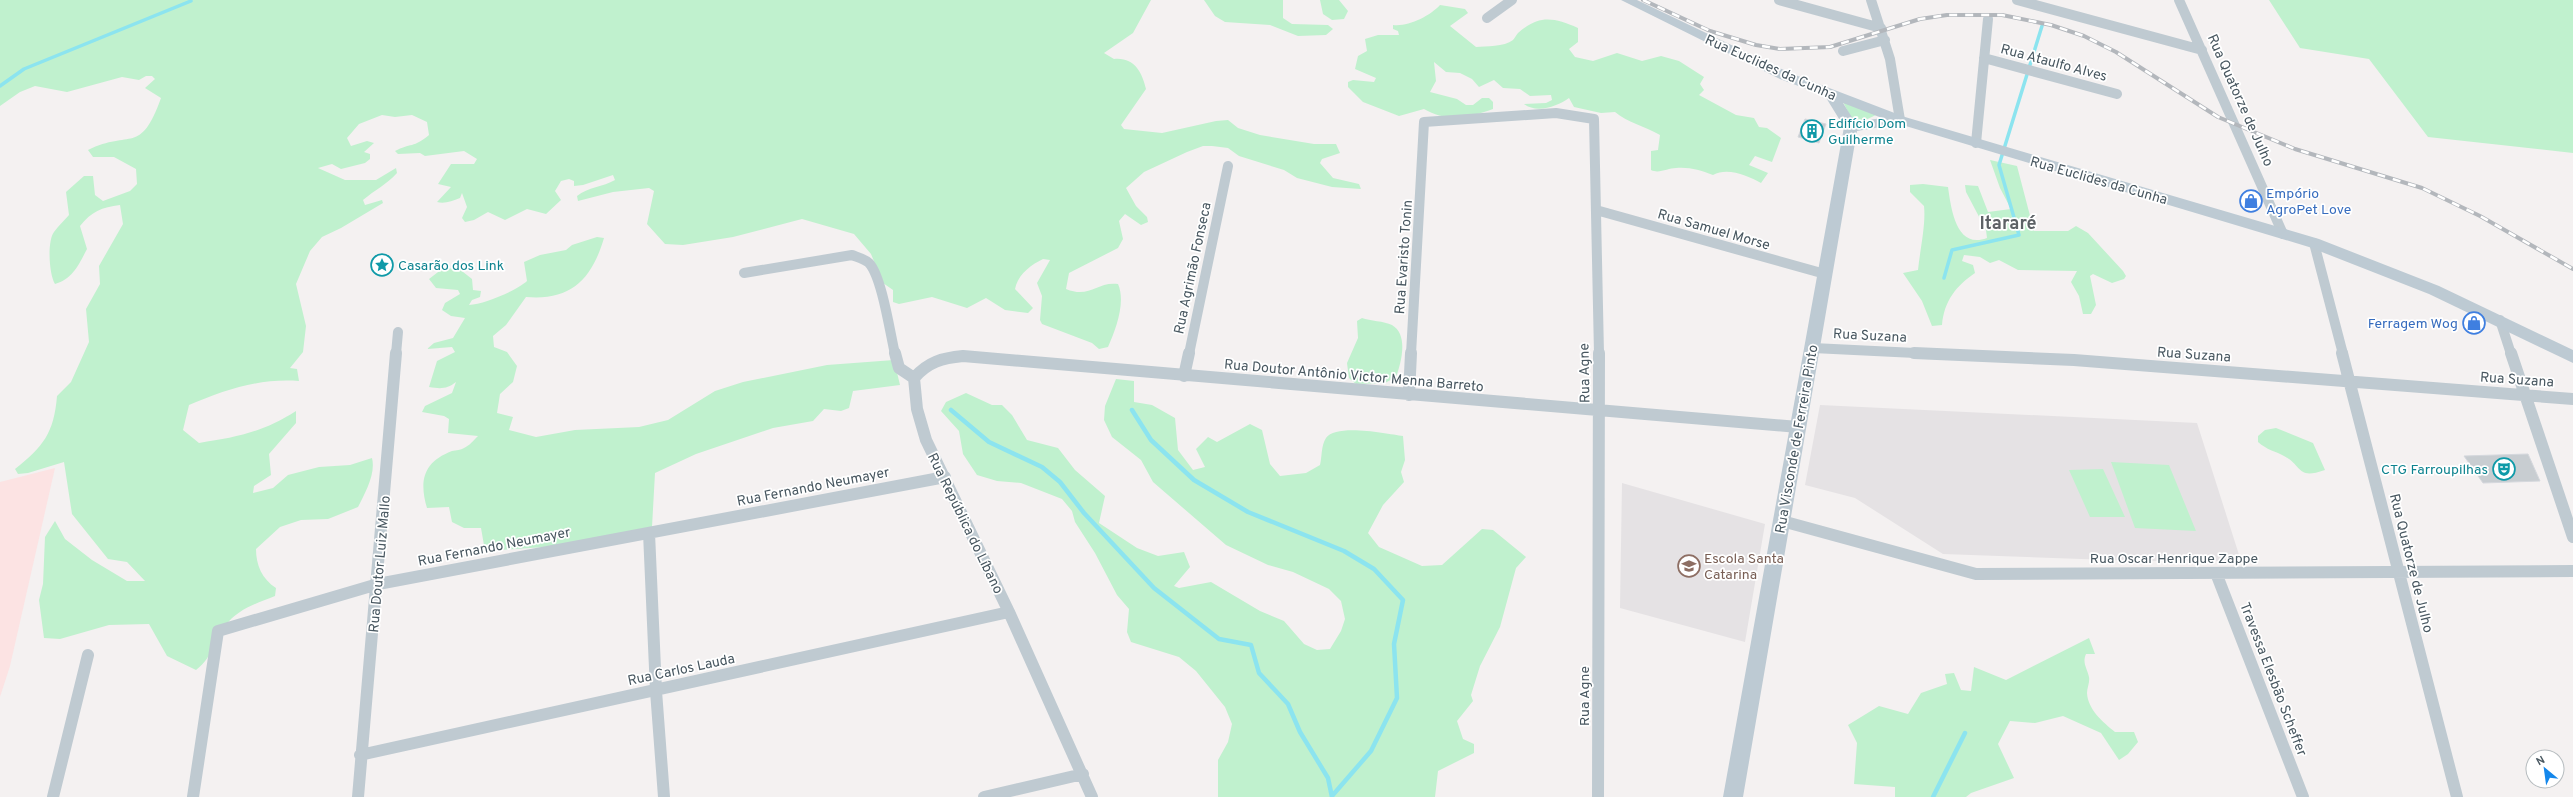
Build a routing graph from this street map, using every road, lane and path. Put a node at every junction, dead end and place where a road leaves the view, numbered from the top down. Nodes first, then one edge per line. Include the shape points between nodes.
1 (1512, 0) edge
2 (1627, 0) edge
3 (1779, 0) edge
4 (1871, 0) edge
5 (2017, 0) edge
6 (2179, 0) edge
7 (1487, 18) dead end
8 (1988, 19) dead end
9 (1881, 28) junction
10 (1885, 40) junction
11 (2202, 50) junction
12 (1843, 51) dead end
13 (1984, 58) junction
14 (1830, 93) junction
15 (2117, 94) dead end
16 (1900, 120) junction
17 (1424, 122) joint
18 (1851, 127) junction
19 (1976, 143) junction
20 (1228, 166) dead end
21 (1596, 210) junction
22 (2283, 234) junction
23 (2314, 243) junction
24 (744, 273) dead end
25 (1825, 274) junction
26 (2500, 320) junction
27 (398, 332) dead end
28 (1812, 348) junction
29 (2573, 357) edge
30 (1184, 376) junction
31 (914, 378) junction
32 (2350, 381) junction
33 (1409, 394) junction
34 (2525, 395) junction
35 (2573, 398) edge
36 (1600, 411) junction
37 (1798, 427) junction
38 (945, 477) junction
39 (1782, 521) junction
40 (649, 533) junction
41 (2573, 537) edge
42 (2573, 570) edge
43 (2399, 572) junction
44 (2216, 573) junction
45 (378, 584) junction
46 (1009, 612) junction
47 (88, 655) dead end
48 (656, 690) junction
49 (360, 755) junction
50 (1082, 774) junction
51 (53, 797) edge
52 (193, 797) edge
53 (358, 797) edge
54 (664, 797) edge
55 (984, 797) edge
56 (1092, 797) edge
57 (1598, 797) edge
58 (1733, 797) edge
59 (2303, 797) edge
60 (2457, 797) edge

1 - 7 street
2 - 14 street, Rua Euclides da Cunha via 1785,76
3 - 9 street
4 - 9 street
5 - 11 street
6 - 11 street, Rua Quatorze de Julho
8 - 13 street
9 - 10 street
10 - 12 street
10 - 16 street via 1897,82
11 - 22 street, Rua Quatorze de Julho
13 - 15 street, Rua Ataulfo Alves
13 - 19 street
14 - 16 street, Rua Euclides da Cunha
14 - 18 street
16 - 18 street
16 - 19 street, Rua Euclides da Cunha
17 - 21 street, Rua Agne via 1556,113 1594,119
17 - 33 street, Rua Evaristo Tonin
18 - 25 street, Rua Visconde de Ferreira Pinto
19 - 22 street, Rua Euclides da Cunha
20 - 30 street, Rua Agrimão Fonseca
21 - 25 street, Rua Samuel Morse
21 - 36 street, Rua Agne
22 - 23 street, Rua Euclides da Cunha
23 - 26 street, Rua Euclides da Cunha via 2434,290
23 - 32 street, Rua Quatorze de Julho
24 - 31 street via 852,255 870,264 884,302 899,368
25 - 28 street, Rua Visconde de Ferreira Pinto
26 - 29 street, Rua Euclides da Cunha
26 - 34 street
27 - 45 street, Rua Doutor Luiz Mallo
28 - 32 street, Rua Suzana via 2074,360
28 - 37 street, Rua Visconde de Ferreira Pinto
30 - 31 street, Rua Doutor Antônio Victor Menna Barreto via 963,356 935,360 923,366
30 - 33 street, Rua Doutor Antônio Victor Menna Barreto
31 - 38 street, Rua República do Líbano via 921,425
32 - 34 street, Rua Suzana
32 - 43 street, Rua Quatorze de Julho
33 - 36 street, Rua Doutor Antônio Victor Menna Barreto
34 - 35 street, Rua Suzana
34 - 41 street
36 - 37 street, Rua Doutor Antônio Victor Menna Barreto
36 - 57 street, Rua Agne
37 - 39 street, Rua Visconde de Ferreira Pinto
38 - 40 street, Rua Fernando Neumayer
38 - 46 street, Rua República do Líbano
39 - 44 street, Rua Oscar Henrique Zappe via 1976,574
39 - 58 street, Rua Visconde de Ferreira Pinto
40 - 45 street, Rua Fernando Neumayer
40 - 48 street
42 - 43 street, Rua Oscar Henrique Zappe
43 - 44 street, Rua Oscar Henrique Zappe
43 - 60 street, Rua Quatorze de Julho
44 - 59 street, Travessa Elesbão Scheffer
45 - 49 street, Rua Doutor Luiz Mallo
45 - 52 street, Rua Fernando Neumayer via 218,631
46 - 48 street, Rua Carlos Lauda
46 - 50 street, Rua República do Líbano
47 - 51 street
48 - 49 street, Rua Carlos Lauda
48 - 54 street
49 - 53 street, Rua Doutor Luiz Mallo
50 - 55 street
50 - 56 street, Rua República do Líbano

